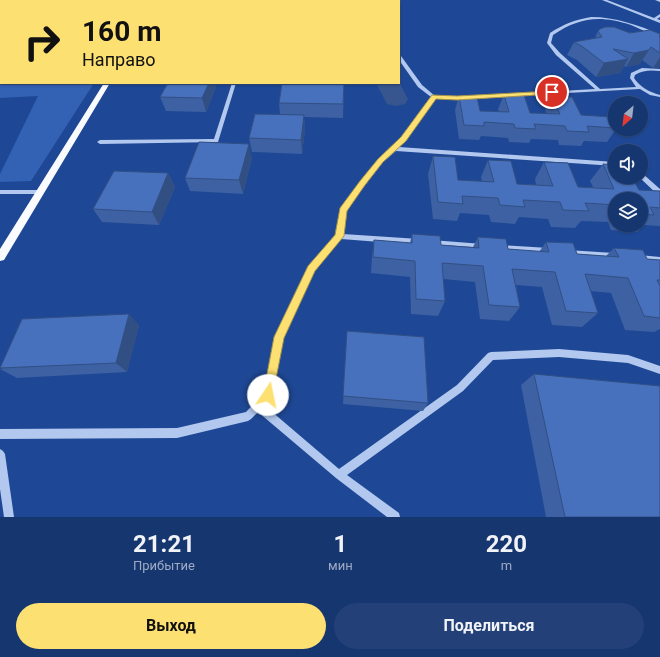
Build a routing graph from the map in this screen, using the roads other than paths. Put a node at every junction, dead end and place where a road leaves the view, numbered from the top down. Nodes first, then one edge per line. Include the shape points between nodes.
1 (604, 0) edge
2 (656, 0) edge
3 (660, 1) edge
4 (660, 15) edge
5 (654, 19) junction
6 (660, 22) edge
7 (660, 36) edge
8 (400, 58) edge
9 (660, 70) edge
10 (106, 84) edge
11 (234, 84) edge
12 (640, 88) junction
13 (599, 90) junction
14 (434, 96) junction
15 (660, 96) edge
16 (100, 142) dead end
17 (395, 149) junction
18 (608, 164) edge
19 (648, 182) edge
20 (0, 192) edge
21 (40, 192) junction
22 (660, 193) edge
23 (339, 236) junction
24 (621, 257) edge
25 (629, 257) edge
26 (0, 258) edge
27 (660, 260) edge
28 (660, 370) edge
29 (258, 406) junction
30 (0, 434) edge
31 (0, 454) edge
32 (339, 475) junction
33 (9, 517) edge
34 (395, 517) edge

1 - 5 lane
2 - 3 lane
4 - 5 lane
5 - 6 lane
7 - 13 lane via 630,23 612,19 591,17 572,20 560,26 551,34 549,43
8 - 14 lane via 420,86
9 - 12 lane via 644,69 633,74 632,78
10 - 21 main road
11 - 16 lane via 216,141
12 - 13 lane
12 - 15 lane
13 - 14 lane via 457,98
14 - 17 lane
17 - 18 lane
17 - 23 lane via 362,183 343,210
19 - 22 lane
20 - 21 lane
21 - 26 main road
23 - 24 lane
23 - 29 lane via 311,269 279,337 268,395
25 - 27 lane
28 - 32 lane via 628,359 567,354 491,356 460,388
29 - 30 lane via 248,416 177,433
29 - 32 lane
31 - 33 lane
32 - 34 lane

